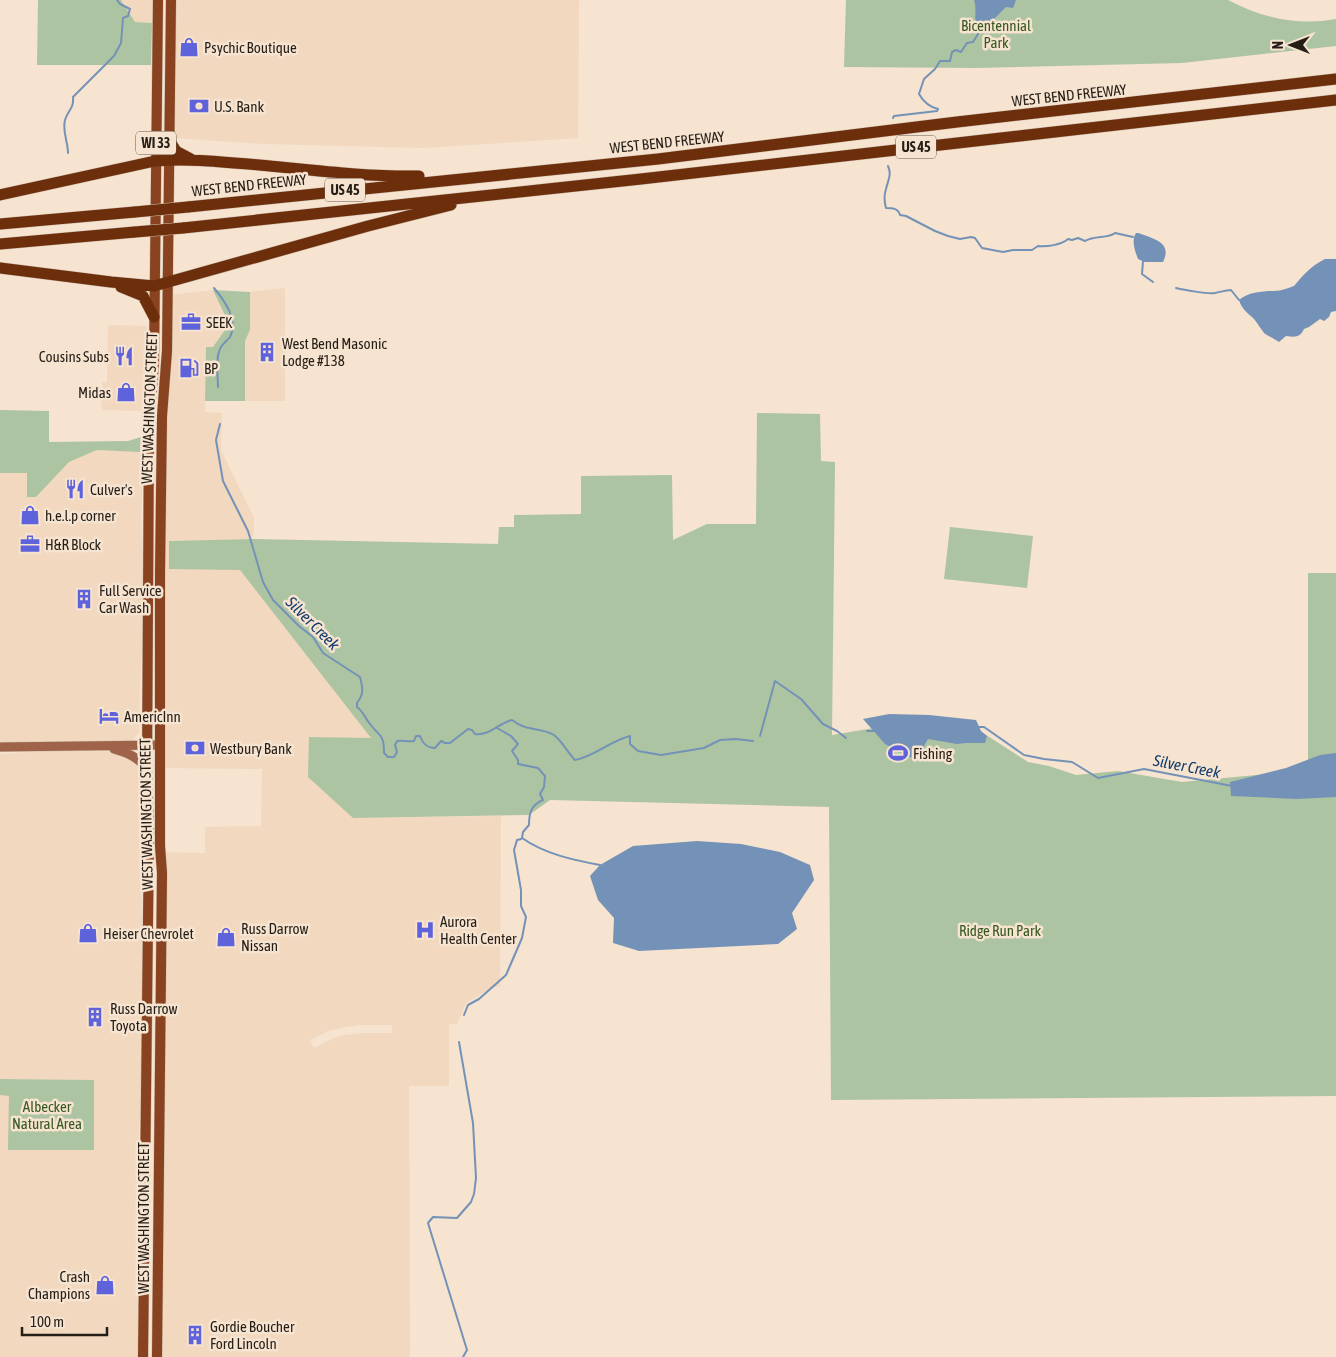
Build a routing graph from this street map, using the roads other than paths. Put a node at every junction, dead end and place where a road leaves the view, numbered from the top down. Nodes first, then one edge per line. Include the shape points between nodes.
1 (158, 0) edge
2 (171, 0) edge
3 (1336, 79) edge
4 (1336, 100) edge
5 (170, 140) junction
6 (169, 160) junction
7 (193, 160) junction
8 (156, 161) junction
9 (501, 174) junction
10 (495, 194) junction
11 (0, 195) edge
12 (0, 224) edge
13 (0, 244) edge
14 (0, 268) edge
15 (111, 282) junction
16 (168, 282) junction
17 (154, 286) junction
18 (154, 317) junction
19 (160, 745) junction
20 (147, 746) junction
21 (106, 747) junction
22 (0, 748) edge
23 (147, 769) junction
24 (144, 1357) edge
25 (157, 1357) edge

1 - 8 main road, WEST WASHINGTON STREET / WI 33
2 - 5 main road, WEST WASHINGTON STREET / WI 33
3 - 9 highway, WEST BEND FREEWAY / US 45 via 658,159
4 - 10 highway, US 45
5 - 6 main road, WEST WASHINGTON STREET / WI 33
5 - 7 highway via 176,151
6 - 7 highway
6 - 8 highway
6 - 16 main road, WEST WASHINGTON STREET / WI 33
7 - 9 highway via 346,174
8 - 11 highway
8 - 17 main road, WEST WASHINGTON STREET / WI 33
9 - 12 highway, WEST BEND FREEWAY / US 45, bridge
10 - 13 highway, US 45, bridge
10 - 16 highway
14 - 15 highway
15 - 17 highway
15 - 18 highway via 143,296
16 - 17 highway
16 - 19 main road, WEST WASHINGTON STREET / WI 33 via 162,416
17 - 18 main road, WEST WASHINGTON STREET / WI 33
18 - 20 main road, WEST WASHINGTON STREET / WI 33 via 149,430
19 - 20 street
19 - 25 main road, WEST WASHINGTON STREET / WI 33 via 162,873
20 - 21 street
20 - 23 main road, WEST WASHINGTON STREET / WI 33
21 - 22 street
21 - 23 street via 134,756
23 - 24 main road, WEST WASHINGTON STREET / WI 33

